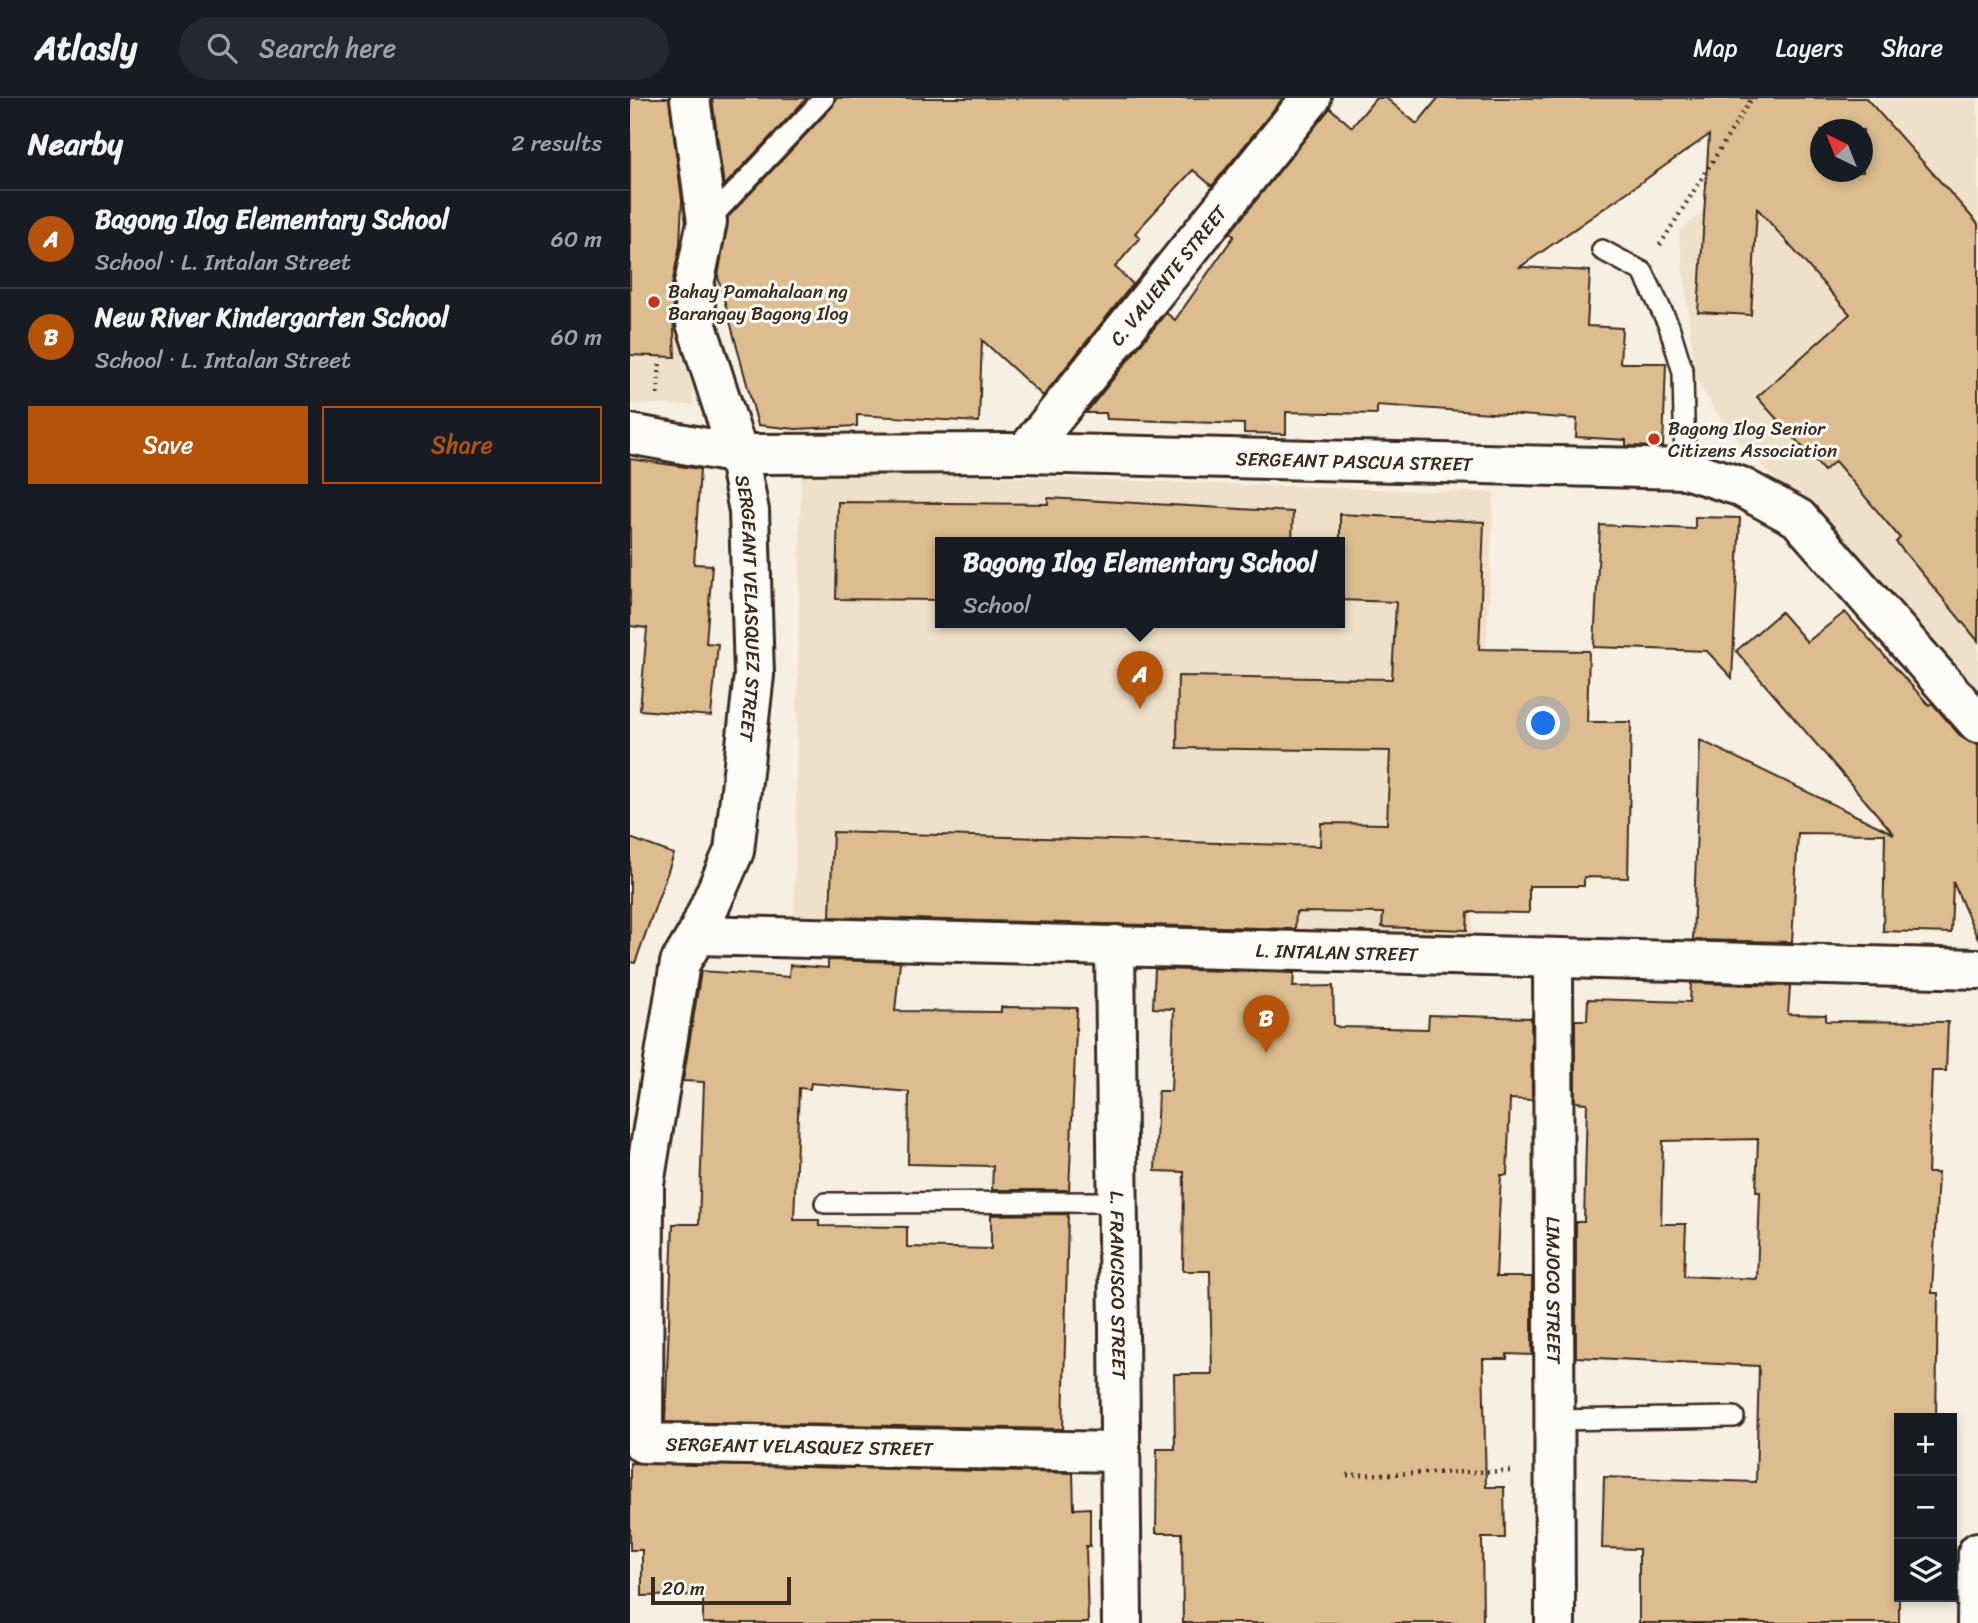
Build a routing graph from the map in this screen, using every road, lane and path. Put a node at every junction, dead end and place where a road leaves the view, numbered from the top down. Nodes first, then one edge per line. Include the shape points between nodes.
1 (690, 98) edge
2 (824, 98) edge
3 (1311, 98) edge
4 (1752, 98) edge
5 (707, 222) junction
6 (1602, 250) dead end
7 (1643, 272) junction
8 (630, 434) edge
9 (1025, 453) junction
10 (738, 454) junction
11 (1685, 469) junction
12 (1978, 723) edge
13 (697, 935) junction
14 (1115, 945) junction
15 (1553, 958) junction
16 (1978, 969) edge
17 (1117, 1202) junction
18 (825, 1203) dead end
19 (1734, 1417) dead end
20 (1554, 1420) junction
21 (1119, 1452) junction
22 (1554, 1467) junction
23 (1347, 1475) dead end
24 (1978, 1552) edge
25 (1122, 1623) edge
26 (1555, 1623) edge
27 (1977, 1623) edge

1 - 5 street, SERGEANT VELASQUEZ STREET
2 - 5 lane
3 - 9 street, C. VALIENTE STREET
4 - 7 path
5 - 10 street, SERGEANT VELASQUEZ STREET via 694,284 696,323
6 - 7 lane
7 - 11 lane via 1669,326 1684,372
8 - 10 street, SERGEANT PASCUA STREET
9 - 10 street, SERGEANT PASCUA STREET
9 - 11 street, SERGEANT PASCUA STREET
10 - 13 street, SERGEANT VELASQUEZ STREET via 749,511 754,675 734,851
11 - 12 street, SERGEANT PASCUA STREET via 1739,486 1798,518
13 - 14 street, L. INTALAN STREET
13 - 21 street, SERGEANT VELASQUEZ STREET via 680,963 644,1184 643,1443
14 - 15 street, L. INTALAN STREET
14 - 17 street, L. FRANCISCO STREET
15 - 16 street, L. INTALAN STREET
15 - 20 street, LIMJOCO STREET
17 - 18 lane
17 - 21 street, L. FRANCISCO STREET
19 - 20 lane
20 - 22 street, LIMJOCO STREET
21 - 25 street, L. FRANCISCO STREET
22 - 23 path
22 - 26 street, LIMJOCO STREET
24 - 27 street

